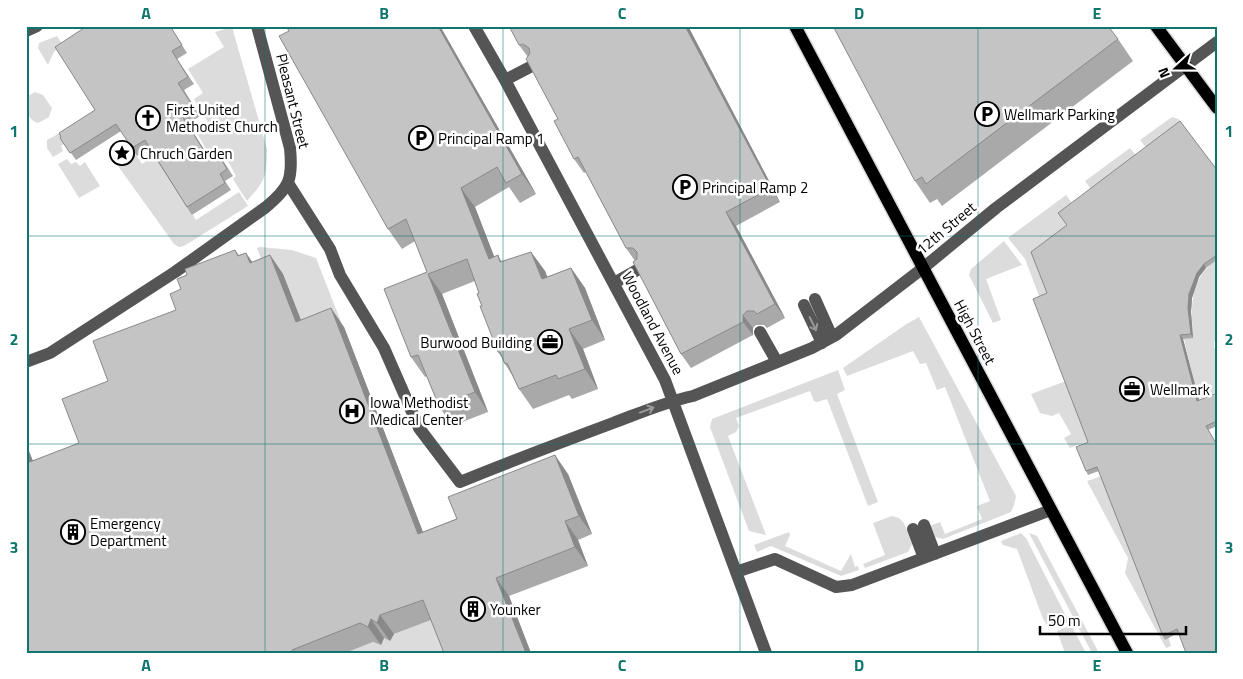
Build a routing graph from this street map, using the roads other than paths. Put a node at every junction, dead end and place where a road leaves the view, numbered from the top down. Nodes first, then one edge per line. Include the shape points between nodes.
1 (37, 26) edge
2 (257, 26) edge
3 (474, 26) edge
4 (795, 26) edge
5 (1156, 26) edge
6 (26, 31) edge
7 (1217, 42) edge
8 (532, 66) edge
9 (1185, 66) junction
10 (505, 80) junction
11 (1217, 108) edge
12 (288, 183) junction
13 (923, 268) junction
14 (639, 269) edge
15 (614, 283) junction
16 (809, 302) dead end
17 (760, 332) edge
18 (827, 340) junction
19 (26, 362) edge
20 (777, 362) junction
21 (674, 400) junction
22 (1051, 510) junction
23 (918, 527) dead end
24 (930, 556) junction
25 (736, 572) junction
26 (766, 653) edge
27 (1127, 653) edge

1 - 6 street
2 - 12 street, Pleasant Street via 290,148 292,167
3 - 10 street, Woodland Avenue
4 - 13 main road, High Street
5 - 9 main road
7 - 9 street, 12th Street
8 - 10 street
9 - 11 main road
9 - 13 street, 12th Street via 996,208
10 - 15 street, Woodland Avenue
12 - 19 street via 266,207 174,272 50,353
12 -> 21 street, 12th Street via 330,249 340,275 384,348 419,428 460,482
13 - 18 street, 12th Street
13 - 22 main road, High Street
14 - 15 street
15 - 21 street, Woodland Avenue
16 - 18 street
17 - 20 street
18 - 20 street, 12th Street
20 - 21 street, 12th Street via 693,396
21 - 25 street, Woodland Avenue
22 - 24 street via 988,539
22 - 27 main road, High Street
23 - 24 street
24 - 25 street via 896,574 836,587 813,583 775,559
25 - 26 street, Woodland Avenue

